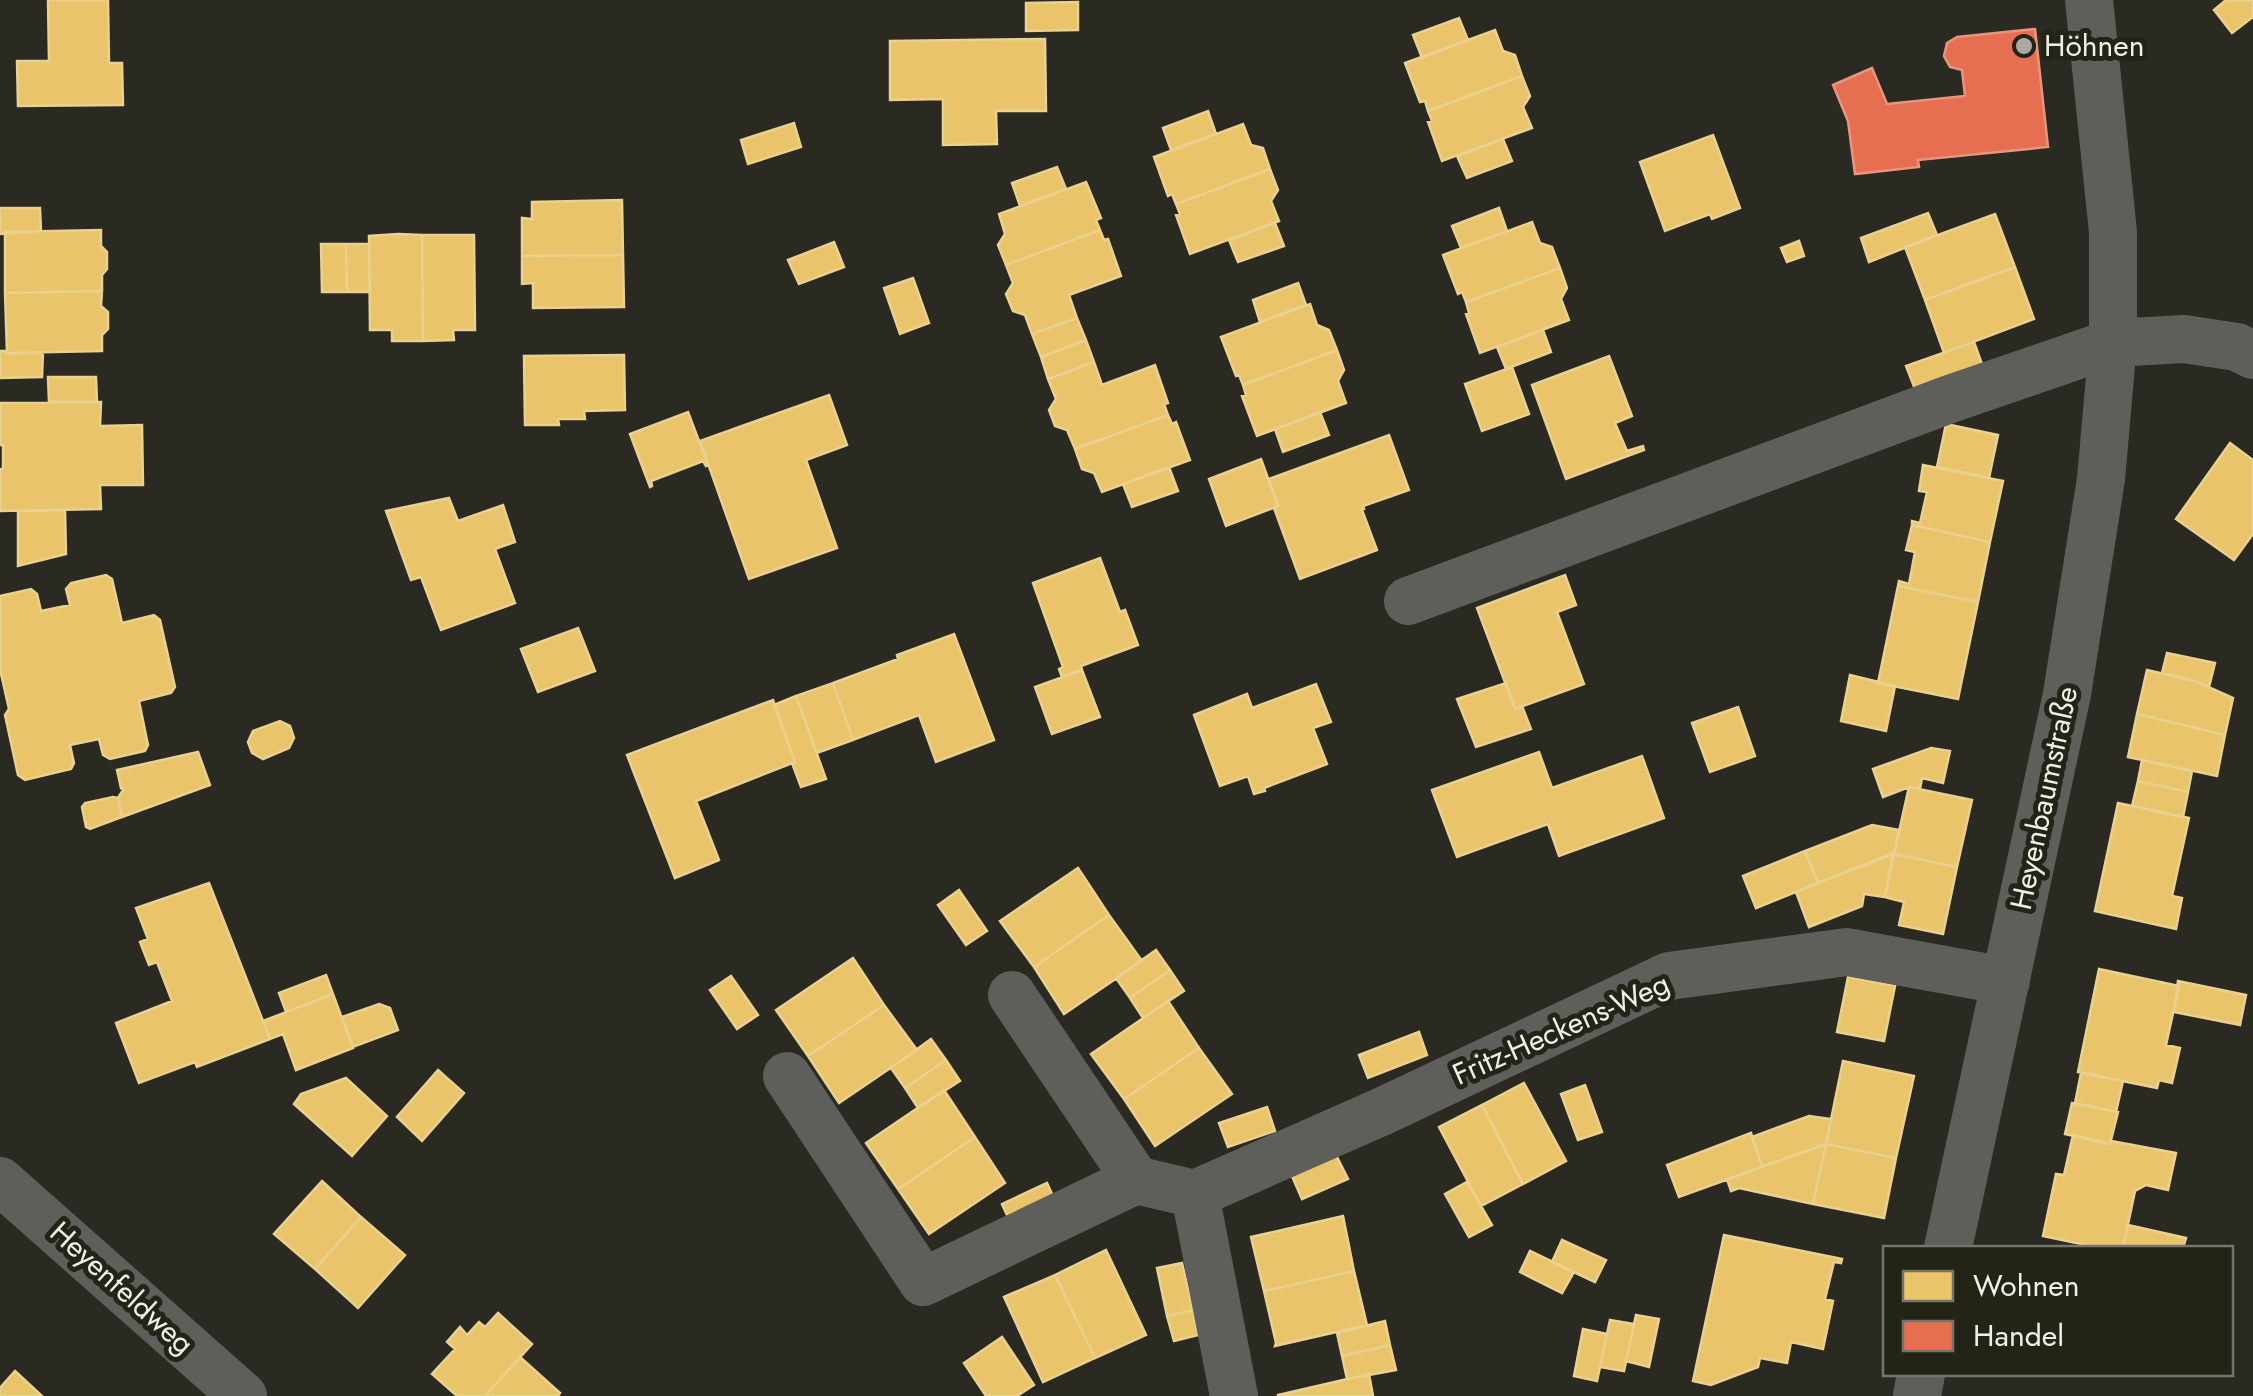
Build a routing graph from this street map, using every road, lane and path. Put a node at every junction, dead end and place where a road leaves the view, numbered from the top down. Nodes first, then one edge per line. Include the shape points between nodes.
1 (2090, 0) edge
2 (2113, 343) junction
3 (2253, 354) edge
4 (1408, 600) dead end
5 (2006, 981) junction
6 (1012, 996) dead end
7 (787, 1076) dead end
8 (1136, 1180) junction
9 (0, 1181) edge
10 (1195, 1194) junction
11 (1948, 1246) edge
12 (243, 1396) edge
13 (1234, 1396) edge

1 - 2 street, Heyenbaumstraße via 2113,232
2 - 3 street via 2184,339
2 - 4 street
2 - 5 street, Heyenbaumstraße via 2102,479 2066,694
5 - 10 street, Fritz-Heckens-Weg via 1847,952 1669,976
5 - 11 street, Heyenbaumstraße
6 - 8 street
7 - 8 street via 924,1282
8 - 10 street
9 - 12 street, Heyenfeldweg
10 - 13 street

